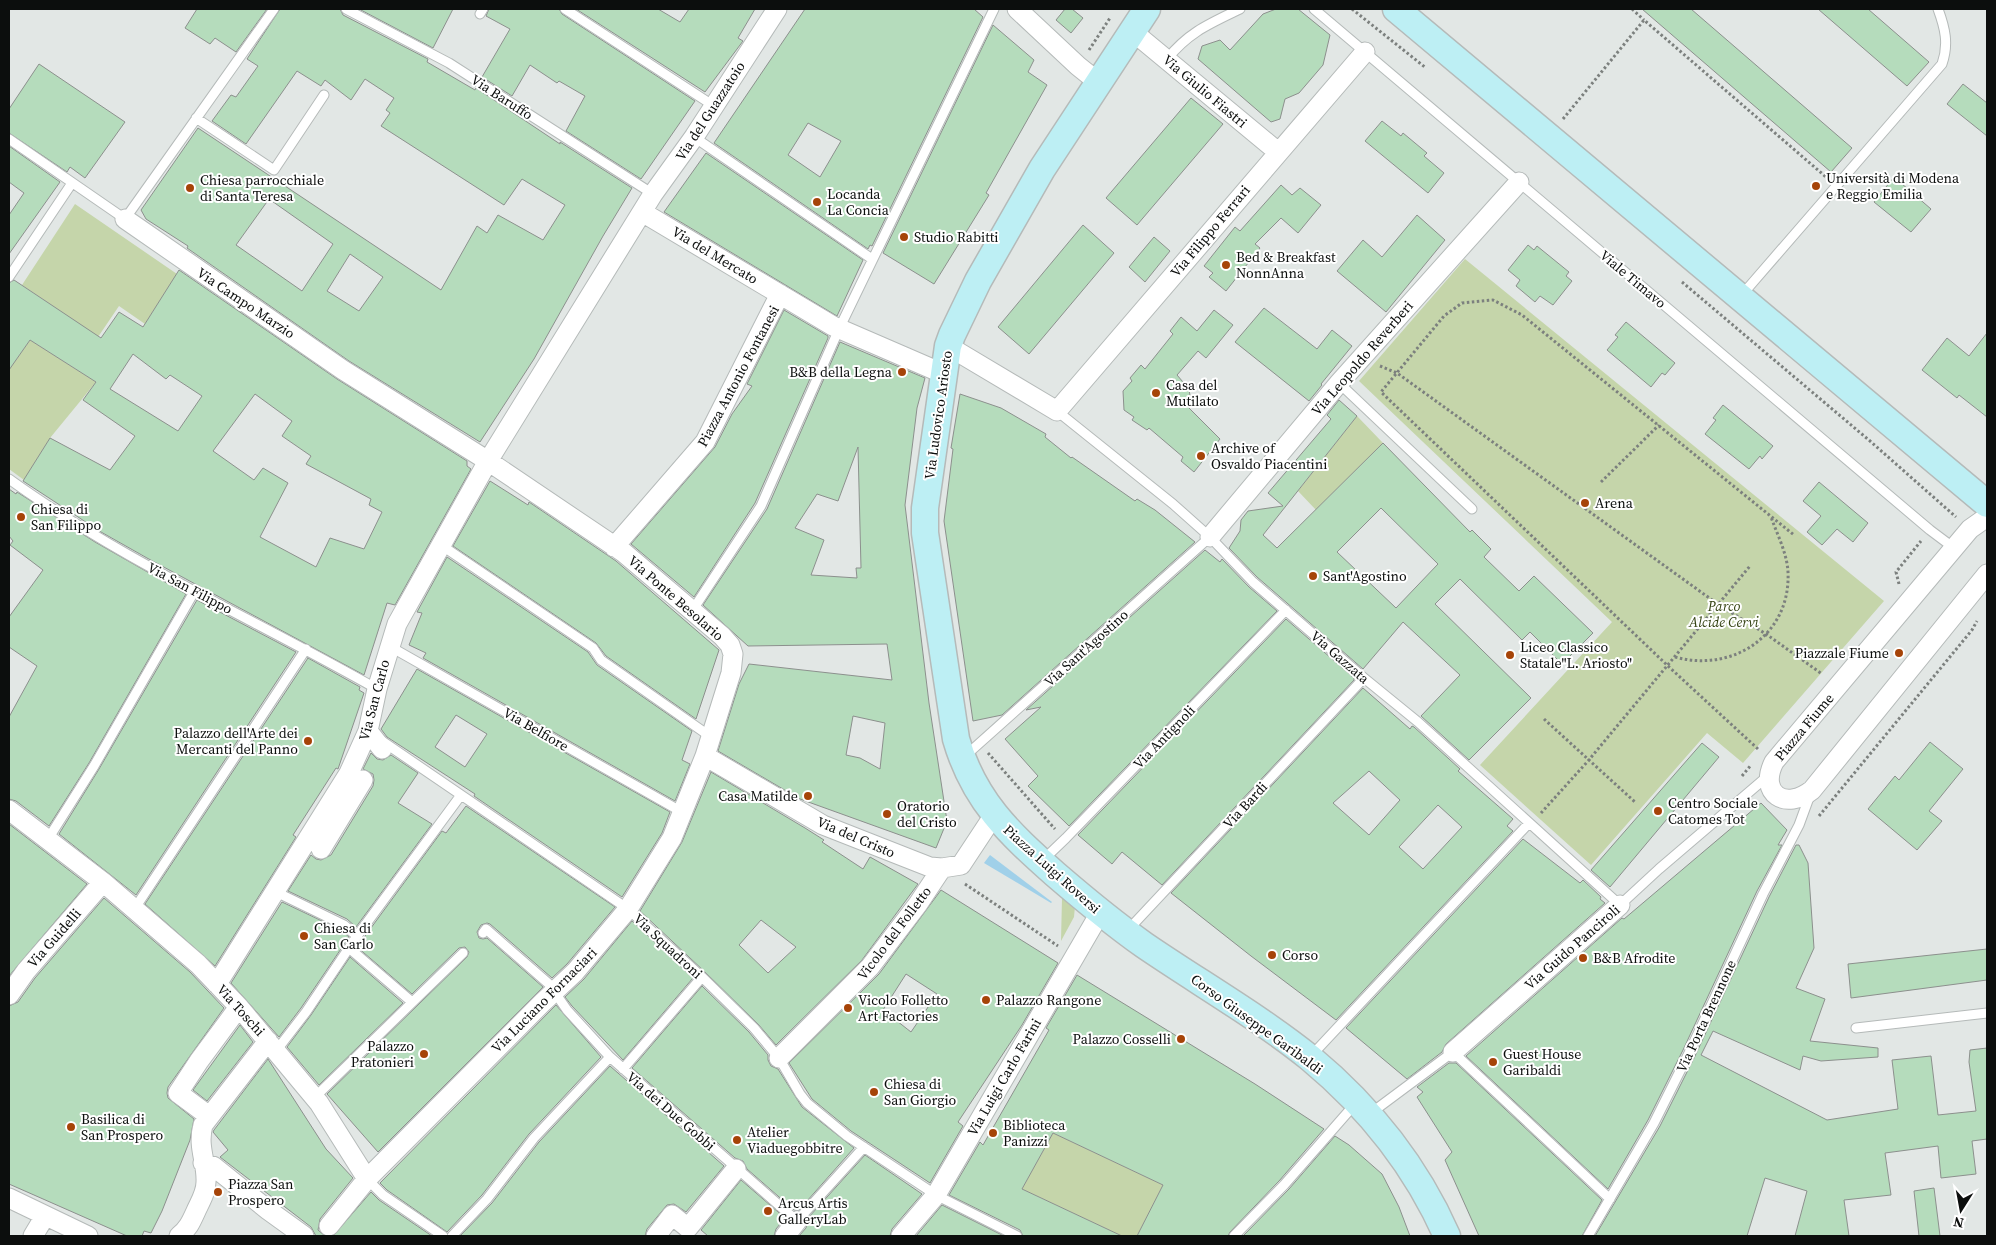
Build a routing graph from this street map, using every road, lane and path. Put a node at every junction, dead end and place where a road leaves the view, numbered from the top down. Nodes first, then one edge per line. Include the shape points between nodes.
1 (274, 9) edge
2 (346, 9) edge
3 (565, 9) edge
4 (777, 9) edge
5 (994, 9) edge
6 (1017, 9) edge
7 (1146, 9) edge
8 (1240, 9) edge
9 (1314, 9) edge
10 (1352, 9) edge
11 (1396, 9) edge
12 (1632, 9) edge
13 (1938, 9) edge
14 (1644, 20) junction
15 (1122, 23) junction
16 (1365, 52) junction
17 (1167, 59) junction
18 (1078, 66) junction
19 (1427, 69) dead end
20 (1098, 82) junction
21 (324, 95) dead end
22 (714, 106) junction
23 (196, 118) junction
24 (1563, 120) dead end
25 (694, 137) junction
26 (9, 139) edge
27 (1278, 152) junction
28 (1519, 182) junction
29 (72, 183) junction
30 (1836, 186) junction
31 (654, 194) junction
32 (642, 212) junction
33 (125, 219) junction
34 (872, 258) junction
35 (9, 277) edge
36 (1681, 281) dead end
37 (780, 294) junction
38 (1740, 298) junction
39 (839, 329) junction
40 (948, 346) junction
41 (1364, 355) junction
42 (1396, 373) junction
43 (944, 374) junction
44 (1339, 383) junction
45 (1057, 411) junction
46 (1659, 425) junction
47 (488, 462) junction
48 (9, 479) edge
49 (1601, 482) dead end
50 (1987, 504) edge
51 (1472, 510) dead end
52 (1770, 515) junction
53 (1987, 517) edge
54 (1970, 529) junction
55 (1794, 535) dead end
56 (1210, 537) junction
57 (441, 545) junction
58 (614, 547) junction
59 (1954, 548) junction
60 (1750, 566) dead end
61 (1987, 574) edge
62 (194, 592) junction
63 (1719, 605) junction
64 (1286, 610) junction
65 (692, 611) junction
66 (1766, 634) junction
67 (389, 646) junction
68 (306, 649) junction
69 (734, 654) joint
70 (1675, 657) junction
71 (1668, 666) junction
72 (1364, 678) junction
73 (1839, 685) junction
74 (377, 689) junction
75 (1544, 719) dead end
76 (368, 731) junction
77 (711, 737) junction
78 (382, 749) dead end
79 (705, 756) junction
80 (971, 761) junction
81 (1588, 761) junction
82 (1772, 768) junction
83 (363, 780) dead end
84 (1812, 790) junction
85 (461, 795) junction
86 (1635, 802) dead end
87 (9, 810) edge
88 (682, 812) junction
89 (994, 815) junction
90 (1529, 823) junction
91 (1052, 826) dead end
92 (48, 840) junction
93 (321, 849) dead end
94 (1041, 862) junction
95 (942, 868) junction
96 (103, 882) junction
97 (276, 892) junction
98 (1620, 905) junction
99 (134, 908) junction
100 (628, 909) junction
101 (1100, 913) junction
102 (482, 933) dead end
103 (357, 936) junction
104 (1135, 938) junction
105 (349, 948) junction
106 (463, 953) dead end
107 (1074, 957) junction
108 (702, 977) junction
109 (217, 984) junction
110 (556, 992) junction
111 (9, 995) edge
112 (412, 1002) junction
113 (240, 1007) junction
114 (1987, 1013) edge
115 (1856, 1028) dead end
116 (272, 1046) junction
117 (1453, 1052) junction
118 (610, 1057) junction
119 (780, 1058) junction
120 (1309, 1058) junction
121 (623, 1069) junction
122 (315, 1097) junction
123 (1363, 1108) junction
124 (209, 1116) junction
125 (864, 1147) junction
126 (202, 1158) junction
127 (736, 1169) junction
128 (367, 1179) junction
129 (936, 1195) junction
130 (9, 1198) edge
131 (1610, 1199) junction
132 (45, 1216) junction
133 (797, 1221) junction
134 (329, 1226) dead end
135 (34, 1236) edge
136 (88, 1236) edge
137 (178, 1236) edge
138 (304, 1236) edge
139 (443, 1236) edge
140 (452, 1236) edge
141 (656, 1236) edge
142 (785, 1236) edge
143 (901, 1236) edge
144 (1017, 1236) edge
145 (1234, 1236) edge
146 (1447, 1236) edge
147 (1588, 1236) edge

1 - 23 lane
2 - 31 lane, Via Baruffo via 449,63
3 - 22 lane
4 - 22 street, Via del Guazzatoio
5 - 34 lane
6 - 18 street
7 - 15 street, Via Ludovico Ariosto
8 - 17 lane via 1198,29
9 - 16 lane, Viale Timavo
10 - 19 path
11 - 38 street
12 - 14 path
13 - 30 lane via 1946,44 1942,64
14 - 24 path
14 - 30 path
15 - 17 street, Via Giulio Fiastri
15 - 18 path
15 - 20 street, Via Ludovico Ariosto
16 - 27 street, Via Filippo Ferrari
16 - 28 lane, Viale Timavo
17 - 27 street, Via Giulio Fiastri
18 - 20 street
20 - 40 street, Via Ludovico Ariosto via 1042,169 983,273
21 - 23 lane via 274,170
22 - 25 street, Via del Guazzatoio
23 - 33 lane
25 - 31 street, Via del Guazzatoio
25 - 34 lane
26 - 29 lane, Via Campo Marzio
27 - 45 street, Via Filippo Ferrari
28 - 41 street, Via Leopoldo Reverberi
28 - 59 lane, Viale Timavo
29 - 33 lane, Via Campo Marzio
29 - 35 lane
30 - 38 lane
31 - 32 street, Via del Guazzatoio
32 - 37 street, Via del Mercato
32 - 47 street
33 - 47 street, Via Campo Marzio via 344,370
34 - 39 lane
36 - 54 path
37 - 39 street, Via del Mercato
37 - 58 street, Piazza Antonio Fontanesi via 702,446
38 - 50 street
39 - 43 street, Via del Mercato
39 - 65 lane via 761,506
40 - 43 street, Via Ludovico Ariosto
40 - 45 street
41 - 42 path
41 - 44 street, Via Leopoldo Reverberi
42 - 46 path via 1444,316 1462,303 1493,300 1522,315
42 - 63 path
42 - 71 path via 1381,392
43 - 80 street, Via Ludovico Ariosto via 925,508 925,533 956,739
44 - 51 lane
44 - 56 street, Via Leopoldo Reverberi
45 - 56 lane, Via Gazzata
46 - 49 path
46 - 52 path
47 - 57 street, Via San Carlo
47 - 58 street, Via Campo Marzio
48 - 62 lane, Via San Filippo via 91,534
52 - 55 path
52 - 66 path via 1788,571 1780,612
53 - 54 street, Piazza Fiume
54 - 59 street, Piazza Fiume
56 - 64 lane, Via Gazzata via 1253,582
56 - 80 lane, Via Sant'Agostino
57 - 67 street, Via San Carlo via 405,608
57 - 77 lane via 592,648 601,660
58 - 65 street, Via Ponte Besolario
59 - 73 street, Piazza Fiume
60 - 63 path
61 - 84 street, Piazza Fiume
62 - 68 lane, Via San Filippo
62 - 92 lane
63 - 66 path
63 - 70 path
64 - 72 lane, Via Gazzata
64 - 94 lane, Via Antignoli
65 - 69 street, Via Ponte Besolario via 722,636
66 - 70 path via 1731,657 1710,662
66 - 73 path
67 - 74 street, Via San Carlo
67 - 88 lane, Via Belfiore
68 - 74 lane, Via San Filippo
68 - 99 lane
69 - 77 street, Via Luciano Fornaciari
70 - 71 path
71 - 81 path
71 - 82 path
72 - 90 lane, Via Gazzata via 1418,722
72 - 104 lane, Via Bardi
73 - 82 street, Piazza Fiume
74 - 76 street, Via San Carlo
75 - 81 path
76 - 78 street
76 - 85 lane, Via Squadroni
76 - 97 street, Via San Carlo via 350,773
77 - 79 street, Via Luciano Fornaciari
79 - 88 street, Via Luciano Fornaciari
79 - 95 street, Via del Cristo via 823,825 930,867
80 - 89 street, Piazza Luigi Roversi
80 - 91 path
81 - 86 path
81 - 90 path
82 - 84 street, Piazza Fiume via 1771,789 1780,797 1797,799
82 - 98 lane, Via Guido Panciroli
83 - 93 street
84 - 131 lane, Via Porta Brennone via 1799,825 1689,1053 1654,1123
85 - 100 lane, Via Squadroni
85 - 103 lane
87 - 92 street, Via Toschi
88 - 100 street, Via Luciano Fornaciari via 672,838
89 - 94 street, Piazza Luigi Roversi
89 - 95 street via 961,865
90 - 98 lane, Via Gazzata
90 - 120 lane
92 - 96 street, Via Toschi
94 - 101 street, Piazza Luigi Roversi
95 - 107 path
95 - 119 street, Vicolo del Folletto via 870,968
96 - 99 street, Via Toschi
96 - 111 street, Via Guidelli
97 - 103 lane via 344,926
97 - 109 street, Via San Carlo
98 - 117 street, Via Guido Panciroli
99 - 109 street, Via Toschi
100 - 108 lane, Via Squadroni
100 - 110 street, Via Luciano Fornaciari
101 - 104 street, Piazza Luigi Roversi
101 - 107 street, Via Luigi Carlo Farini
102 - 110 lane, Via dei Due Gobbi via 486,929
103 - 105 lane
104 - 120 street, Corso Giuseppe Garibaldi
105 - 112 lane
105 - 116 lane via 306,1012
106 - 112 lane
107 - 129 street, Via Luigi Carlo Farini
108 - 119 lane, Via Squadroni
108 - 121 lane
109 - 113 street, Via Toschi
110 - 118 lane, Via dei Due Gobbi
110 - 128 street, Via Luciano Fornaciari
112 - 122 lane
113 - 116 street, Via Toschi
113 - 124 street via 178,1093
114 - 115 lane
116 - 122 street, Via Toschi
116 - 124 street
117 - 123 lane, Via Guido Panciroli
117 - 131 lane
118 - 121 lane, Via dei Due Gobbi
118 - 140 lane via 534,1138 487,1199
119 - 125 lane, Via Squadroni via 807,1104
120 - 123 street, Corso Giuseppe Garibaldi
121 - 127 lane, Via dei Due Gobbi
122 - 128 street, Via Toschi
123 - 145 lane, Via Guido Panciroli
123 - 146 street, Corso Giuseppe Garibaldi via 1401,1155 1425,1192
124 - 126 street via 200,1135
125 - 129 lane, Via Squadroni
125 - 133 lane
126 - 137 street via 205,1193 189,1227
126 - 138 street
127 - 133 lane, Via dei Due Gobbi
127 - 141 street via 688,1228 672,1215
128 - 134 street, Via Luciano Fornaciari
128 - 139 lane, Via Toschi
129 - 143 street, Via Luigi Carlo Farini
129 - 144 lane, Via Squadroni
130 - 132 street
131 - 147 lane, Via Porta Brennone
132 - 135 street
132 - 136 street
133 - 142 street

